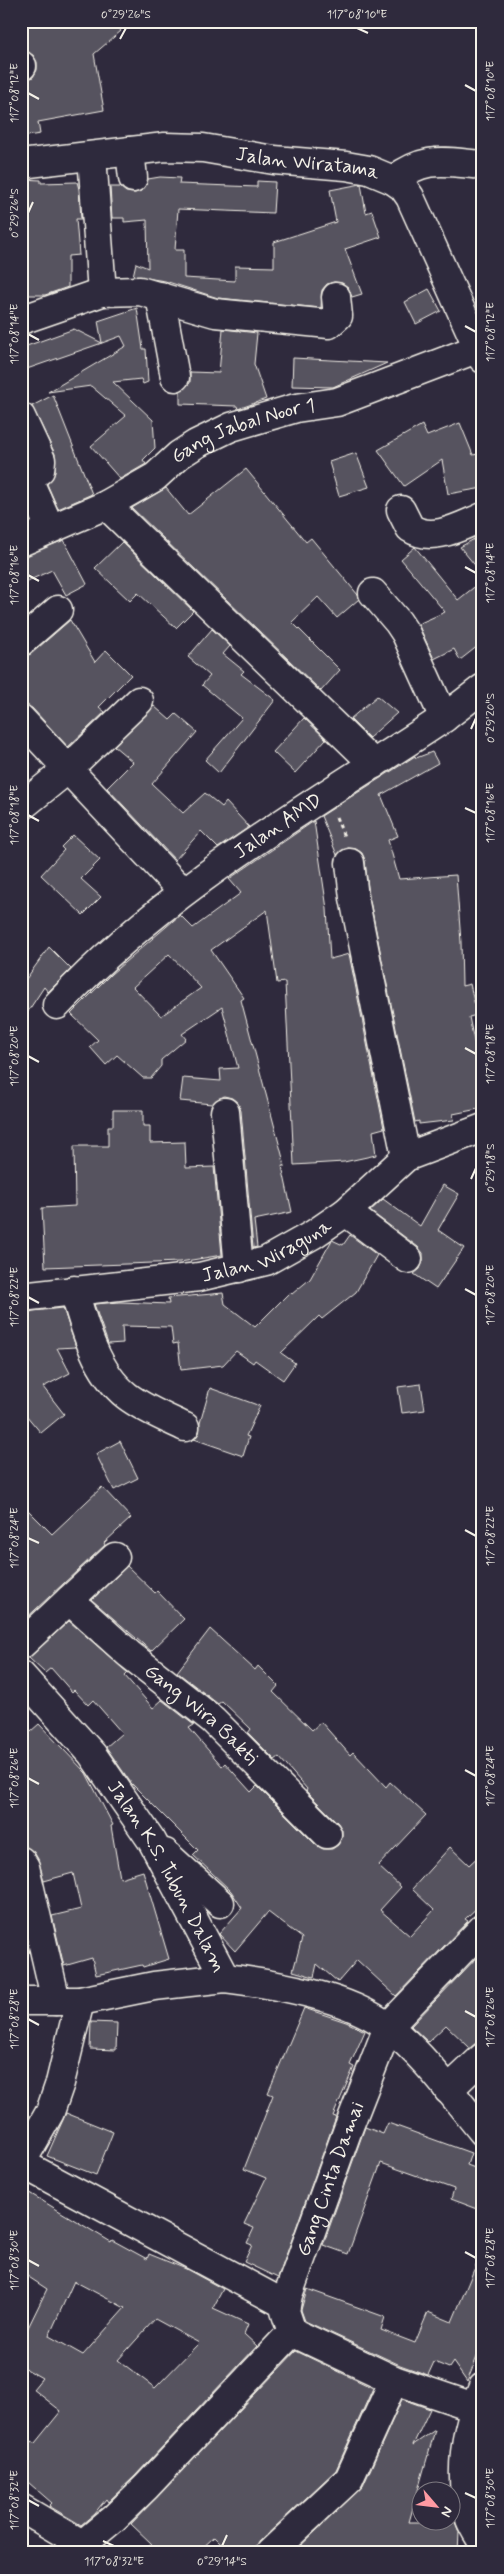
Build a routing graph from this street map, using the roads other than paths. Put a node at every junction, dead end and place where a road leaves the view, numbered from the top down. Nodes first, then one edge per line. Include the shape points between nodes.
1 (130, 151) junction
2 (92, 156) junction
3 (21, 164) edge
4 (483, 165) edge
5 (133, 178) dead end
6 (392, 180) junction
7 (102, 292) junction
8 (160, 296) junction
9 (336, 297) dead end
10 (21, 320) edge
11 (481, 353) edge
12 (175, 377) dead end
13 (21, 418) edge
14 (106, 505) junction
15 (401, 510) dead end
16 (483, 517) edge
17 (50, 528) junction
18 (21, 542) edge
19 (373, 593) dead end
20 (58, 610) dead end
21 (21, 642) edge
22 (483, 688) edge
23 (139, 701) dead end
24 (444, 718) junction
25 (21, 719) edge
26 (374, 764) junction
27 (68, 769) junction
28 (21, 807) edge
29 (350, 863) road end
30 (182, 891) junction
31 (57, 1005) dead end
32 (225, 1112) dead end
33 (483, 1128) edge
34 (406, 1157) junction
35 (346, 1212) junction
36 (408, 1258) dead end
37 (239, 1268) junction
38 (74, 1290) junction
39 (21, 1298) edge
40 (185, 1427) dead end
41 (115, 1557) dead end
42 (69, 1600) junction
43 (21, 1645) edge
44 (21, 1675) edge
45 (327, 1834) dead end
46 (152, 1841) junction
47 (21, 1861) edge
48 (220, 1903) dead end
49 (483, 1928) edge
50 (225, 1978) junction
51 (21, 2001) edge
52 (68, 2001) junction
53 (388, 2027) junction
54 (483, 2058) edge
55 (448, 2090) junction
56 (483, 2132) edge
57 (23, 2159) edge
58 (286, 2305) junction
59 (292, 2332) junction
60 (394, 2380) junction
61 (478, 2397) edge
62 (21, 2508) edge
63 (483, 2543) edge
64 (77, 2548) edge
65 (270, 2553) edge

1 - 2 street, Jalan Wiratama
1 - 5 street
1 - 6 street, Jalan Wiratama via 202,148 274,160 346,166 369,170
2 - 3 street, Jalan Wiratama
2 - 7 street
4 - 6 street via 427,162
6 - 11 street, Jalan Wiratama via 410,197
7 - 8 street via 140,291
7 - 10 street
8 - 9 street via 215,313 329,324 338,316
8 - 12 street
11 - 14 street, Gang Jabal Noor 1 via 337,402 296,408 231,427 196,444 155,477
13 - 17 street via 41,460 40,470 28,479
14 - 17 street, Gang Jabal Noor 1
14 - 26 street
15 - 16 street via 410,528 432,534
17 - 18 street, Gang Jabal Noor 1
19 - 24 street via 406,634
20 - 21 street
22 - 24 street, Jalan AMD
23 - 27 street
24 - 26 street, Jalan AMD
25 - 27 street
26 - 30 street, Jalan AMD
27 - 28 street
27 - 30 street
29 - 34 street via 354,898
30 - 31 street, Jalan AMD via 82,977
32 - 37 street
33 - 34 street, Jalan Wiraguna
34 - 35 street, Jalan Wiraguna
35 - 36 street
35 - 37 street, Jalan Wiraguna via 266,1261
37 - 38 street, Jalan Wiraguna via 199,1277
38 - 39 street, Jalan Wiraguna
38 - 40 street via 93,1348 114,1384 142,1406
41 - 42 street
42 - 43 street
42 - 45 street, Gang Wira Bakti via 129,1654 213,1720
44 - 46 street, Jalan K.S. Tubun Dalam via 92,1754
46 - 48 street
46 - 50 street, Jalan K.S. Tubun Dalam
47 - 52 street
49 - 53 street
50 - 52 street
50 - 53 street, Jalan K.S. Tubun Dalam via 298,1990 361,2011
51 - 52 street
52 - 57 street via 60,2083 50,2112
53 - 55 street, Jalan K.S. Tubun Dalam via 426,2063
53 - 58 street, Gang Cinta Damai via 304,2248
54 - 55 street
55 - 56 street, Jalan K.S. Tubun Dalam
57 - 58 street
58 - 59 street, Gang Cinta Damai
59 - 60 street
59 - 64 street via 146,2487
60 - 61 street
60 - 65 street via 349,2479
61 - 63 street via 464,2466 471,2521
62 - 64 street

